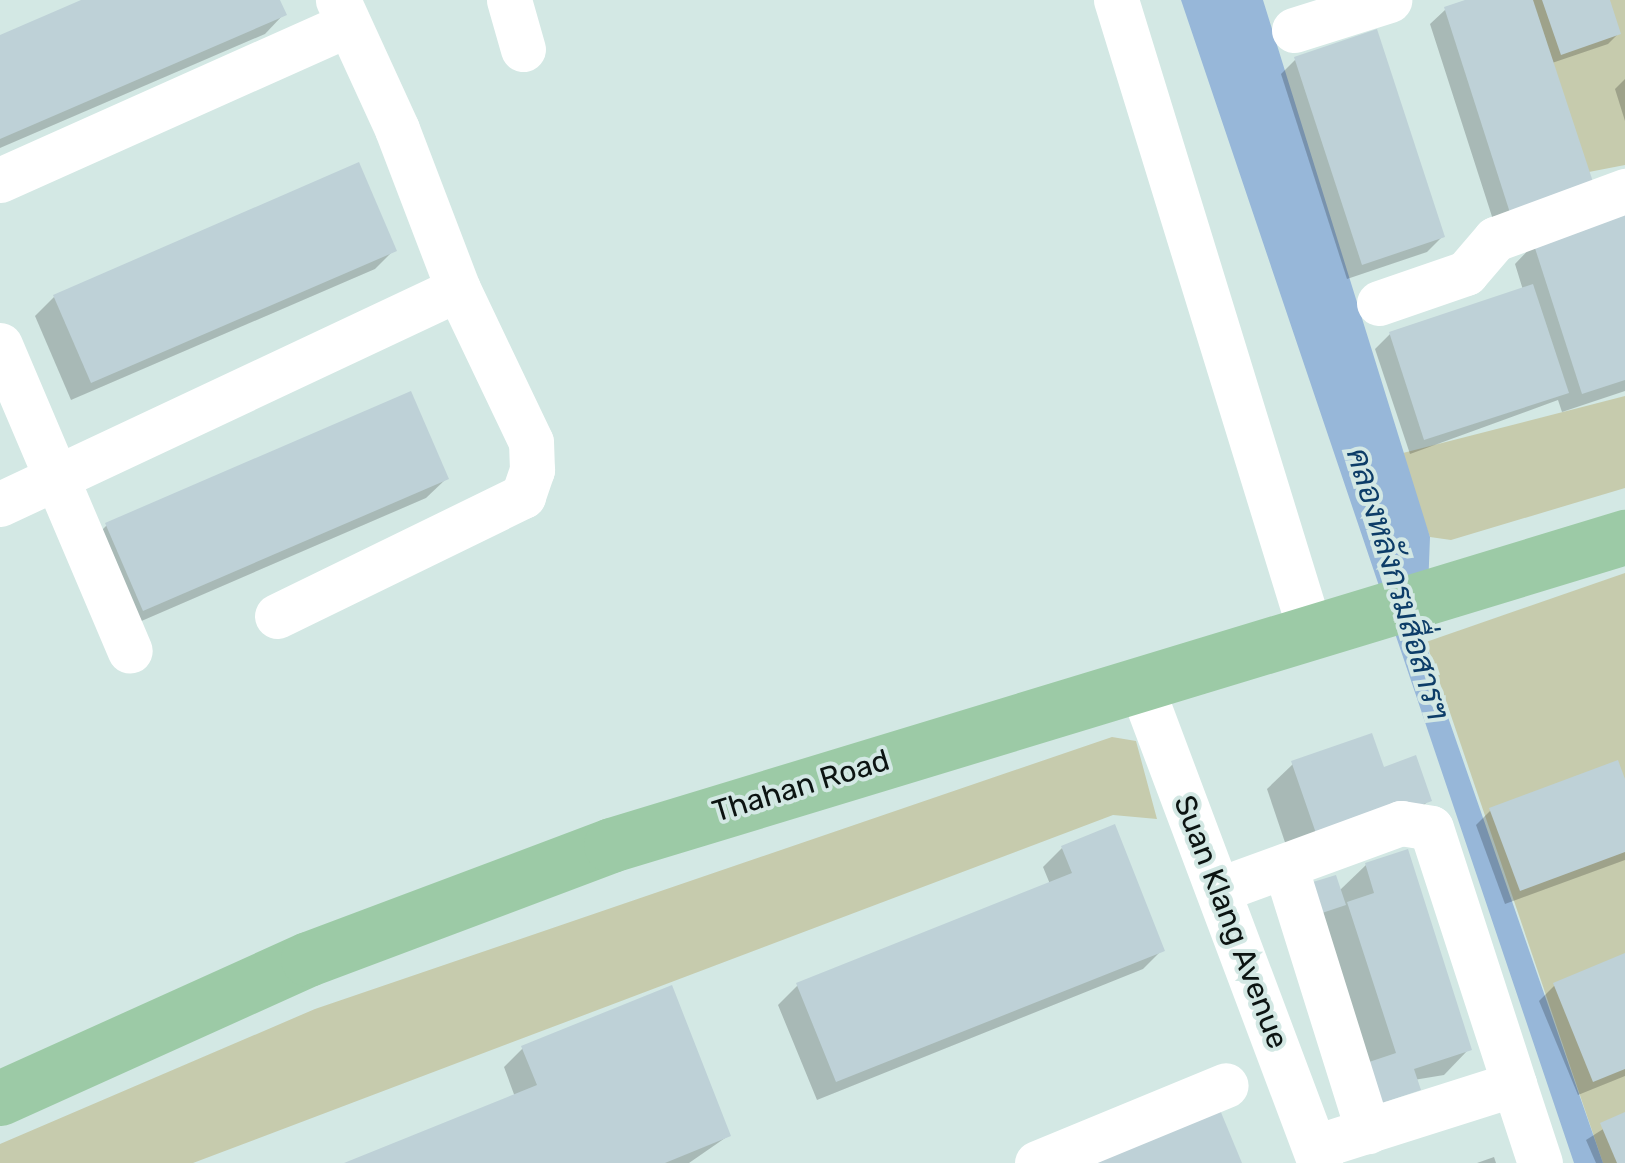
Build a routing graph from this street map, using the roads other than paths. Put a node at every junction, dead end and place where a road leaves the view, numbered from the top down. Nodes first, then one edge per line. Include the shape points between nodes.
1 (509, 0) edge
2 (1116, 0) edge
3 (1390, 0) edge
4 (343, 12) edge
5 (1294, 30) dead end
6 (523, 49) dead end
7 (0, 180) edge
8 (1625, 191) edge
9 (458, 289) junction
10 (1379, 303) dead end
11 (0, 344) edge
12 (56, 478) junction
13 (0, 504) edge
14 (1625, 537) edge
15 (276, 616) dead end
16 (1329, 629) junction
17 (130, 651) dead end
18 (1140, 681) junction
19 (1285, 866) junction
20 (1218, 890) junction
21 (1514, 1084) junction
22 (1226, 1085) dead end
23 (0, 1098) edge
24 (1368, 1131) junction
25 (1317, 1155) edge
26 (1037, 1163) edge
27 (1540, 1163) edge

1 - 6 street
2 - 16 street
3 - 5 street
4 - 7 street
4 - 9 street via 397,129
8 - 10 street via 1495,239 1466,272
9 - 12 street
9 - 15 street via 531,442 522,496
11 - 12 street
12 - 13 street
12 - 17 street
14 - 16 main road, Thahan Road
16 - 18 main road, Thahan Road
18 - 20 street, Suan Klang Avenue
18 - 23 main road, Thahan Road via 610,845 448,903
19 - 20 street
19 - 21 street via 1401,822 1431,828
19 - 24 street
20 - 25 street, Suan Klang Avenue
21 - 24 street
21 - 27 street
22 - 26 street
24 - 25 street

